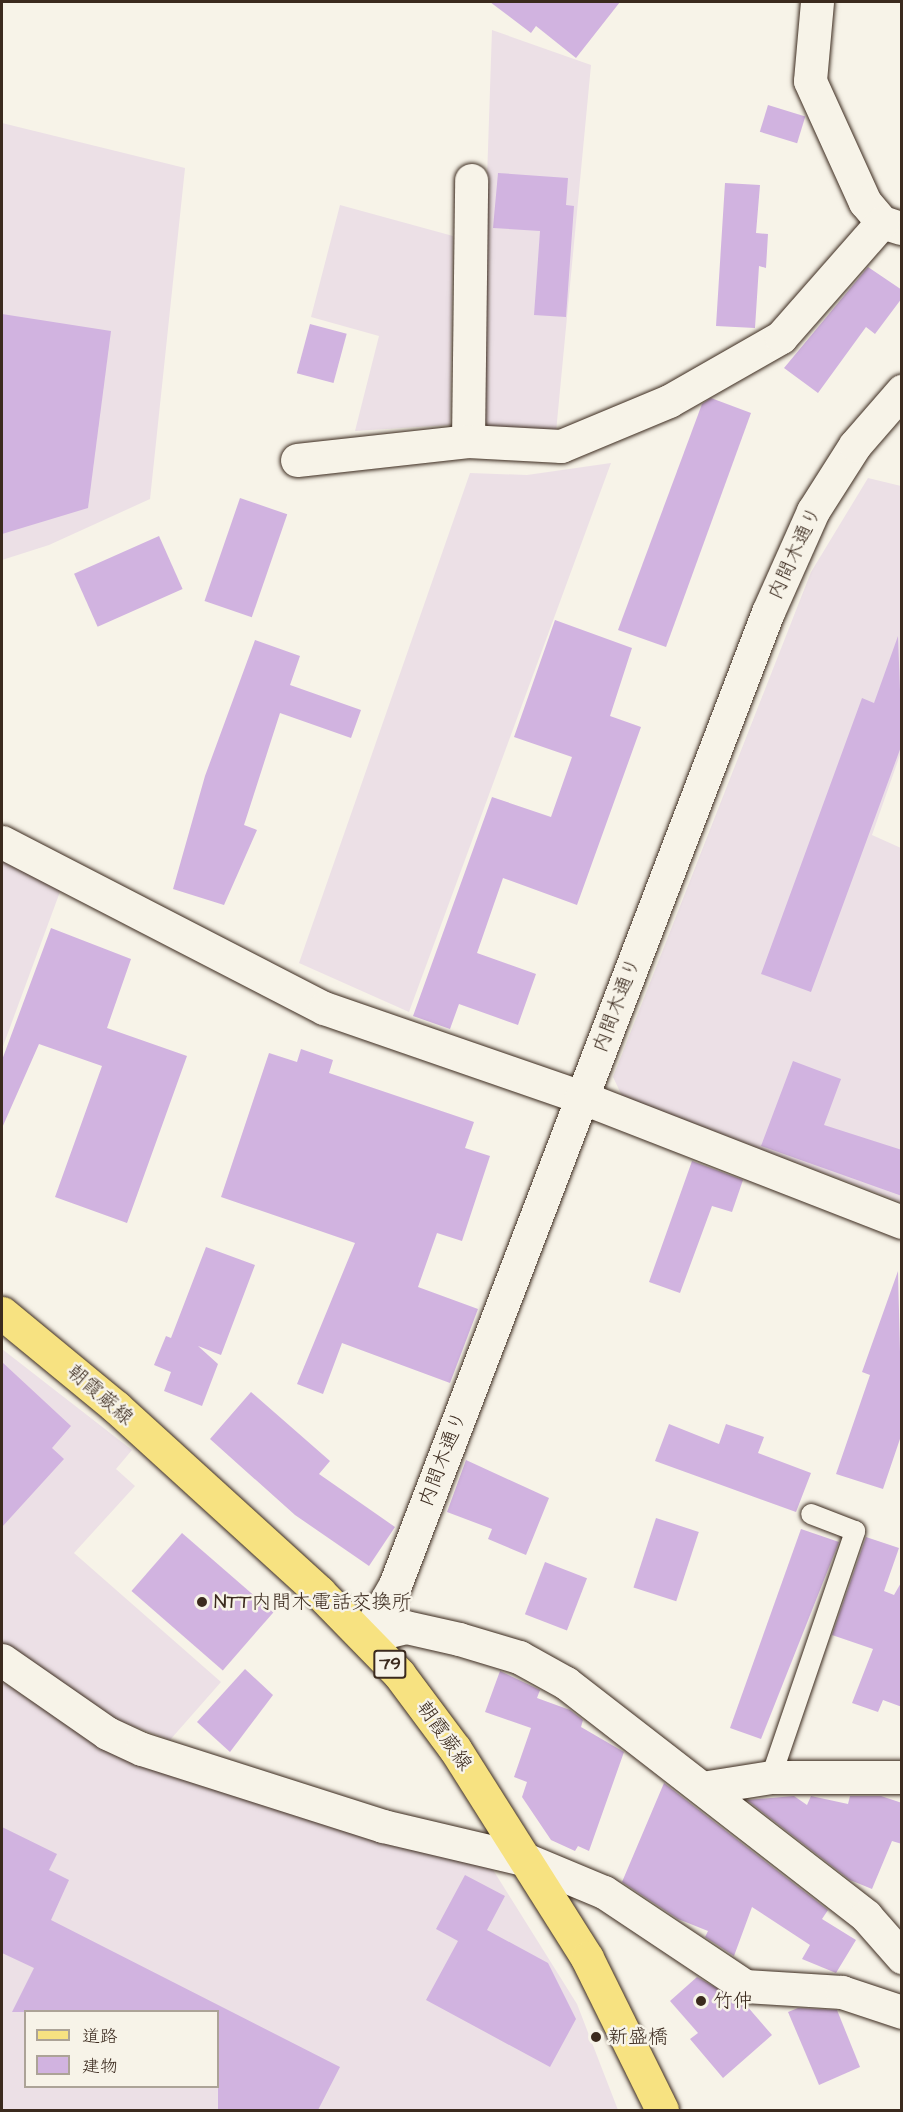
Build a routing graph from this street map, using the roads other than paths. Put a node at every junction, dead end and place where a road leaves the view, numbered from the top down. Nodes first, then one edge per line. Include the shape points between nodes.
1 (817, 2) edge
2 (471, 180) dead end
3 (892, 225) edge
4 (902, 391) edge
5 (468, 441) junction
6 (297, 460) dead end
7 (2, 842) edge
8 (581, 1097) junction
9 (902, 1222) edge
10 (2, 1313) edge
11 (811, 1514) dead end
12 (365, 1637) junction
13 (2, 1660) edge
14 (771, 1777) junction
15 (902, 1777) edge
16 (702, 1788) junction
17 (527, 1860) junction
18 (902, 1957) edge
19 (902, 2013) edge
20 (662, 2110) edge

1 - 3 street via 810,81 864,202
2 - 5 street
3 - 5 street via 781,337 669,401 561,446
4 - 8 street, 内間木通り via 855,445 813,511 768,612
5 - 6 street
7 - 8 street via 324,1008
8 - 9 street
8 - 12 street, 内間木通り via 395,1585
10 - 12 main road, 朝霞蕨線 / 79 via 116,1407
11 - 14 lane via 855,1531
12 - 16 street via 406,1627 519,1657 575,1689
12 - 17 main road, 朝霞蕨線 / 79 via 455,1749
13 - 17 street via 107,1733 142,1749 383,1826
14 - 15 street
14 - 16 street
16 - 18 street via 866,1917
17 - 19 street via 604,1892 745,1986 842,1992
17 - 20 main road, 朝霞蕨線 / 79 via 629,2034

